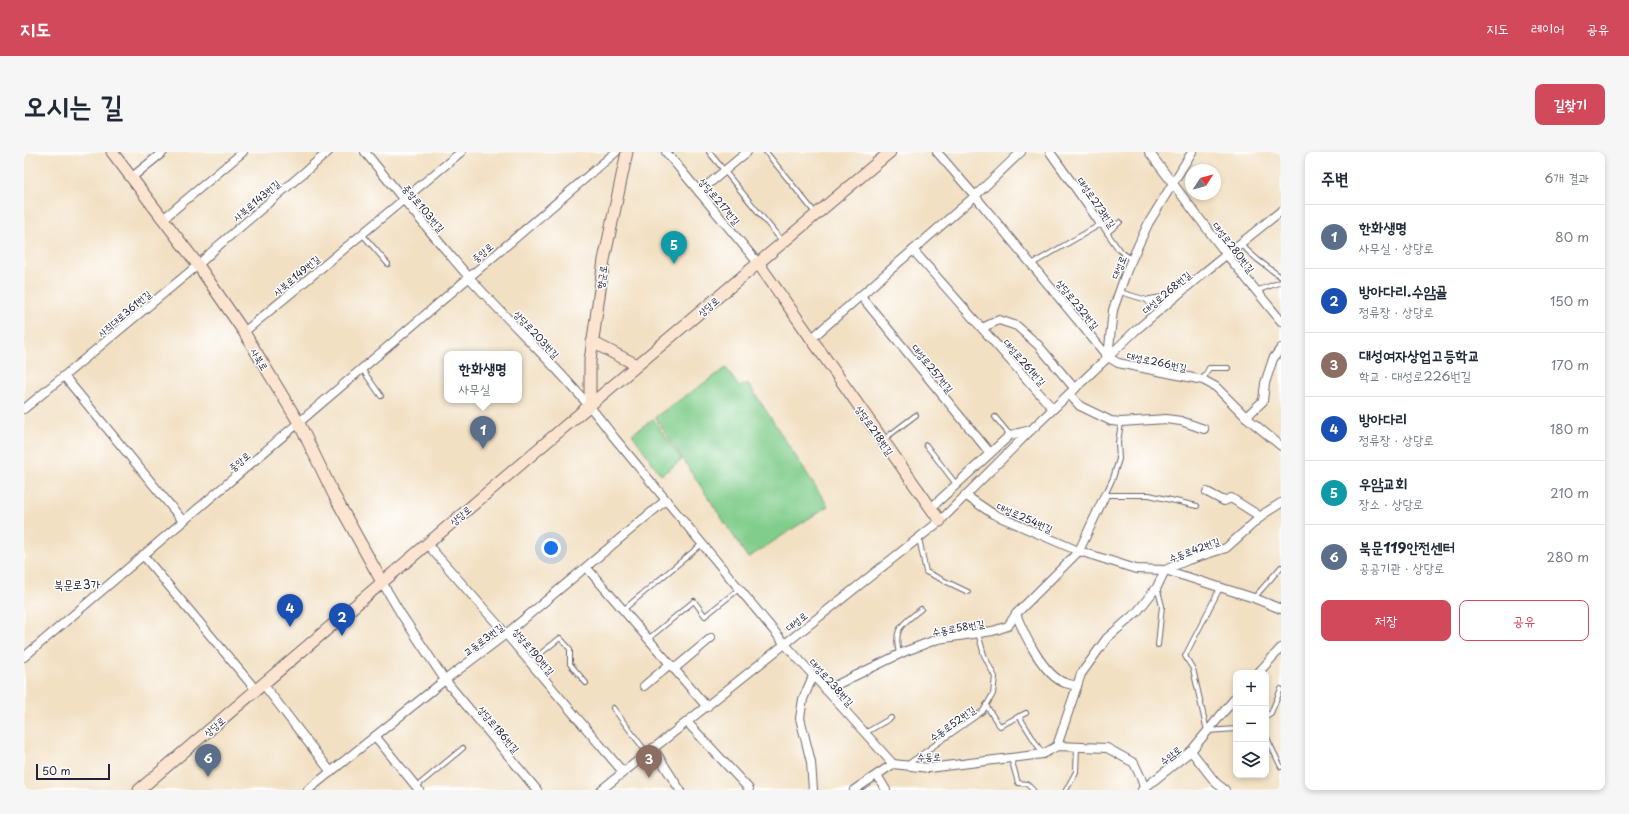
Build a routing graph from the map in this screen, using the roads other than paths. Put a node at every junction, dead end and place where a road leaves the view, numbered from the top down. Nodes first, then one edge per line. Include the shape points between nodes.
1 (112, 152) edge
2 (163, 152) edge
3 (243, 152) edge
4 (328, 152) edge
5 (365, 152) edge
6 (461, 152) edge
7 (616, 152) edge
8 (627, 152) edge
9 (666, 152) edge
10 (709, 152) edge
11 (746, 152) edge
12 (766, 152) edge
13 (890, 152) edge
14 (937, 152) edge
15 (1021, 152) edge
16 (1050, 152) edge
17 (1149, 152) edge
18 (1192, 152) edge
19 (724, 171) junction
20 (131, 178) junction
21 (1172, 184) junction
22 (699, 192) junction
23 (975, 196) junction
24 (403, 199) junction
25 (1281, 211) edge
26 (816, 214) junction
27 (163, 220) junction
28 (1120, 222) dead end
29 (1101, 224) junction
30 (1107, 233) junction
31 (362, 234) junction
32 (783, 242) junction
33 (1240, 244) junction
34 (914, 250) junction
35 (1227, 255) junction
36 (1132, 260) junction
37 (758, 263) junction
38 (388, 264) dead end
39 (1032, 264) junction
40 (198, 265) junction
41 (469, 276) junction
42 (1281, 277) edge
43 (1281, 282) edge
44 (1256, 291) junction
45 (1120, 292) junction
46 (861, 296) junction
47 (1176, 296) junction
48 (1150, 301) joint
49 (1281, 321) edge
50 (982, 328) junction
51 (244, 332) junction
52 (811, 339) junction
53 (592, 342) junction
54 (1281, 348) edge
55 (1108, 357) junction
56 (638, 365) junction
57 (362, 368) junction
58 (1228, 368) dead end
59 (64, 376) junction
60 (1203, 380) junction
61 (1072, 391) junction
62 (381, 396) dead end
63 (590, 405) junction
64 (1053, 409) junction
65 (24, 410) edge
66 (916, 415) dead end
67 (995, 417) dead end
68 (1246, 418) junction
69 (1121, 422) junction
70 (298, 423) junction
71 (1204, 429) dead end
72 (1031, 430) junction
73 (1010, 435) junction
74 (883, 441) junction
75 (926, 445) dead end
76 (1281, 446) edge
77 (990, 453) junction
78 (956, 484) junction
79 (1207, 492) dead end
80 (965, 495) junction
81 (1105, 495) junction
82 (666, 500) junction
83 (1281, 503) edge
84 (1197, 506) dead end
85 (931, 508) junction
86 (1261, 517) junction
87 (183, 521) junction
88 (940, 521) junction
89 (919, 537) junction
90 (427, 544) junction
91 (702, 544) junction
92 (1079, 551) junction
93 (143, 555) junction
94 (1281, 567) edge
95 (587, 568) junction
96 (1164, 570) junction
97 (382, 582) junction
98 (1157, 587) junction
99 (1220, 588) junction
100 (739, 589) junction
101 (968, 592) dead end
102 (1254, 598) junction
103 (921, 609) dead end
104 (1281, 609) edge
105 (623, 610) junction
106 (1016, 614) junction
107 (978, 633) junction
108 (506, 634) junction
109 (711, 638) dead end
110 (648, 639) junction
111 (784, 643) junction
112 (1158, 645) dead end
113 (1281, 648) edge
114 (899, 654) junction
115 (24, 657) edge
116 (530, 662) junction
117 (672, 666) junction
118 (1261, 670) edge
119 (813, 676) junction
120 (445, 680) junction
121 (586, 683) dead end
122 (644, 686) dead end
123 (1077, 686) junction
124 (260, 687) junction
125 (826, 690) junction
126 (1281, 690) edge
127 (1233, 701) edge
128 (986, 705) junction
129 (707, 707) junction
130 (613, 708) dead end
131 (1026, 713) dead end
132 (1269, 714) edge
133 (1020, 716) junction
134 (891, 718) dead end
135 (687, 722) junction
136 (1233, 729) edge
137 (1207, 731) junction
138 (865, 733) junction
139 (375, 736) junction
140 (1269, 742) edge
141 (1057, 746) junction
142 (1078, 747) junction
143 (463, 748) dead end
144 (1191, 750) junction
145 (650, 751) junction
146 (1042, 754) junction
147 (1011, 757) junction
148 (893, 764) junction
149 (906, 766) junction
150 (1281, 767) edge
151 (331, 772) junction
152 (623, 772) junction
153 (877, 775) junction
154 (418, 788) edge
155 (749, 789) dead end
156 (139, 790) edge
157 (308, 790) edge
158 (537, 790) edge
159 (601, 790) edge
160 (680, 790) edge
161 (813, 790) edge
162 (854, 790) edge
163 (886, 790) edge
164 (1032, 790) edge
165 (1066, 790) edge
166 (1144, 790) edge
167 (1224, 790) edge

1 - 20 street, 사북로
2 - 20 street
3 - 27 street
4 - 40 street, 사북로143번길
5 - 24 street, 중앙로103번길
6 - 24 street, 사북로149번길
7 - 41 street, 중앙로
8 - 53 street, 향군로 via 604,260
9 - 22 street, 상당로217번길
10 - 19 lane
11 - 19 street
12 - 26 lane
13 - 26 street, 상당로
14 - 23 street, 상당로232번길
15 - 23 street
16 - 29 street, 대성로273번길
17 - 21 street, 대성로280번길
18 - 21 street, 대성로
19 - 22 street
19 - 32 lane
20 - 27 street, 사북로
21 - 35 street, 대성로280번길
21 - 36 street, 대성로 via 1148,224
22 - 37 street, 상당로217번길
23 - 34 street
23 - 39 street, 상당로232번길
24 - 31 street, 사북로149번길
24 - 41 street, 중앙로103번길
25 - 33 street, 대성로268번길
26 - 32 street, 상당로
27 - 40 street, 사북로
28 - 30 lane
29 - 30 lane, 대성로273번길
29 - 39 lane
30 - 36 lane, 대성로273번길 via 1120,250
31 - 38 lane
31 - 51 street, 사북로149번길
32 - 37 street, 상당로
33 - 35 street, 대성로268번길
33 - 42 lane
34 - 46 street
34 - 50 street, 대성로261번길
35 - 44 street, 대성로280번길
35 - 47 street, 대성로268번길
36 - 45 street, 대성로
37 - 52 street, 상당로218번길
37 - 56 street, 상당로
39 - 55 street, 상당로232번길
40 - 51 street, 사북로
40 - 59 street, 사직대로361번길
41 - 57 street, 중앙로
41 - 63 street, 상당로203번길
43 - 44 lane
44 - 49 street, 대성로280번길
45 - 48 lane
45 - 55 street, 대성로 via 1114,310
46 - 52 street
46 - 77 street, 대성로257번길
47 - 48 street
47 - 55 street, 대성로268번길
50 - 61 street, 대성로261번길 via 999,320 1017,326 1038,345
50 - 64 street, 대성로261번길
51 - 70 street, 사북로
52 - 74 street, 상당로218번길
53 - 56 street
53 - 63 street, 향군로
54 - 68 street via 1273,359 1263,401
55 - 60 street, 대성로266번길 via 1118,363
55 - 61 street, 대성로
56 - 63 street, 상당로
57 - 62 lane
57 - 70 street, 중앙로
58 - 60 lane via 1209,368
59 - 65 street, 사직대로361번길
59 - 87 street
60 - 68 street, 대성로266번길 via 1216,387
61 - 64 street, 대성로
61 - 69 street via 1080,406 1111,421
63 - 82 street, 상당로203번길
63 - 90 street, 상당로
64 - 72 street, 대성로
66 - 74 lane
67 - 73 lane
68 - 76 street, 대성로266번길
69 - 71 street via 1166,419
69 - 81 lane via 1119,459
70 - 87 street, 중앙로
70 - 97 street, 사북로
72 - 73 street
72 - 80 street, 대성로
73 - 77 street
74 - 85 street, 상당로218번길
75 - 78 lane
77 - 78 street
78 - 85 street
79 - 86 street via 1224,501 1231,498
80 - 88 street, 대성로
80 - 92 street, 대성로254번길 via 992,514
81 - 84 lane via 1149,495
81 - 92 street
82 - 91 street, 상당로203번길
82 - 95 street, 교동로3번길
83 - 86 street, 수동로42번길
85 - 88 street, 상당로218번길
86 - 96 street, 수동로42번길 via 1226,548
87 - 93 street, 중앙로
88 - 89 street, 대성로
89 - 101 lane via 926,572
89 - 111 street, 대성로
90 - 97 street, 상당로
90 - 108 street, 상당로190번길
91 - 100 street, 대성로238번길
91 - 105 lane
92 - 96 street, 대성로254번길 via 1136,569
92 - 106 street, 수동로58번길
93 - 115 street, 중앙로
93 - 124 street
94 - 102 lane
95 - 105 street
95 - 108 street, 교동로3번길
96 - 98 street, 수동로42번길
96 - 99 street, 대성로254번길
97 - 120 street, 상당로186번길
97 - 124 street, 상당로
98 - 112 lane via 1162,606
98 - 123 street, 수동로42번길 via 1137,612 1107,638 1081,674
99 - 102 street, 대성로254번길
99 - 137 lane via 1184,656 1193,670
100 - 110 lane via 705,616 694,601
100 - 111 street, 대성로238번길
102 - 104 street, 대성로254번길
103 - 114 lane via 900,628 896,641
105 - 110 street
106 - 107 street, 수동로58번길 via 1008,626
106 - 123 street via 1025,636 1045,668 1064,683
107 - 114 street, 수동로58번길 via 938,639
107 - 128 lane, 수동로52번길 via 984,655 995,677 993,694
108 - 116 street, 상당로190번길
108 - 120 street, 교동로3번길
109 - 117 street
110 - 117 street
111 - 119 street, 대성로238번길
111 - 129 street, 대성로
113 - 118 street
114 - 125 street, 수동로58번길
116 - 121 lane via 560,638 570,649 570,664
116 - 152 street, 상당로190번길
117 - 122 street
117 - 129 street
119 - 125 street, 대성로238번길
119 - 161 street via 803,699 800,718 811,762
120 - 139 street, 교동로3번길
120 - 158 street, 상당로186번길
123 - 141 street, 수동로42번길
124 - 151 street
124 - 156 street, 상당로
125 - 138 street, 대성로238번길
126 - 132 lane
127 - 137 street, 수암로
128 - 133 lane, 수동로52번길 via 1000,726
128 - 149 lane, 수동로52번길 via 983,711
129 - 135 street, 대성로
130 - 145 lane
131 - 133 lane, 수동로52번길
133 - 146 lane
134 - 138 lane
135 - 145 street, 대성로
135 - 155 street
136 - 137 lane
137 - 144 street, 수암로
138 - 148 street, 대성로238번길
139 - 151 street, 교동로3번길
139 - 154 street
140 - 150 lane
141 - 142 street
141 - 146 street, 수동로
142 - 165 lane via 1076,772
142 - 166 street via 1107,748 1134,763
143 - 154 lane
144 - 166 street, 수암로
144 - 167 street
145 - 152 street, 대성로
145 - 160 street
146 - 147 street, 수동로
147 - 149 street, 수동로 via 929,768
147 - 164 lane via 1018,783 1027,784
148 - 149 street, 수동로
148 - 153 street
151 - 157 street, 교동로3번길
152 - 159 street, 대성로
153 - 162 street
153 - 163 street

